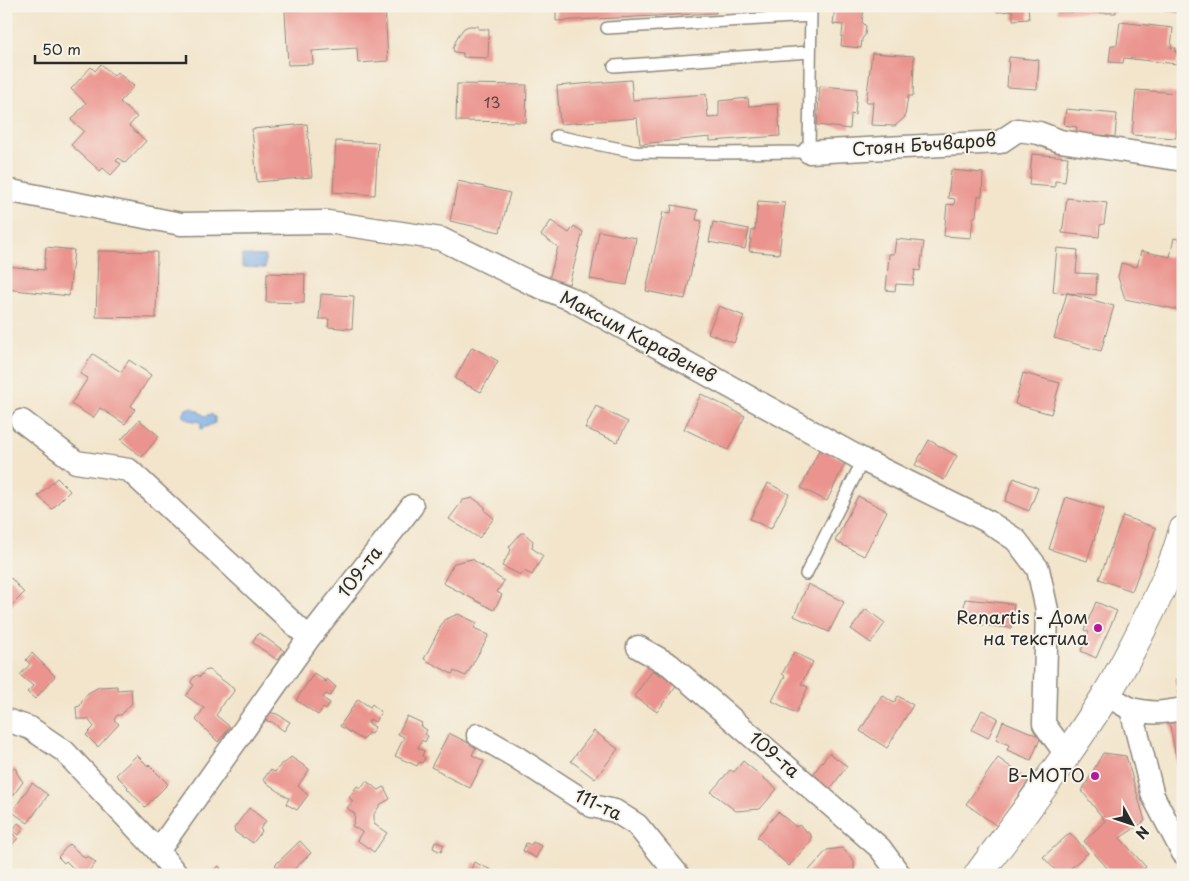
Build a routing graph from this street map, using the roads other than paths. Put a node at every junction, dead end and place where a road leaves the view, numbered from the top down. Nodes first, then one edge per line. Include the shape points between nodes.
1 (811, 11) edge
2 (607, 28) dead end
3 (810, 52) junction
4 (614, 66) dead end
5 (556, 136) dead end
6 (809, 152) junction
7 (1183, 160) edge
8 (6, 190) edge
9 (22, 421) dead end
10 (863, 460) junction
11 (412, 506) dead end
12 (1183, 530) edge
13 (806, 574) dead end
14 (309, 638) junction
15 (638, 647) dead end
16 (1106, 695) junction
17 (1131, 709) junction
18 (1183, 709) edge
19 (6, 720) edge
20 (478, 735) dead end
21 (1066, 754) junction
22 (158, 851) junction
23 (1183, 853) edge
24 (177, 875) edge
25 (678, 875) edge
26 (900, 875) edge
27 (978, 875) edge

1 - 2 lane
1 - 3 lane
3 - 4 lane
3 - 6 lane
5 - 6 lane via 636,152
6 - 7 street, Стоян Бъчваров via 1000,142 1018,130 1060,141
8 - 10 street, Максим Караденев via 182,224 328,222 441,239 571,299
9 - 14 street via 76,462 129,470
10 - 13 lane
10 - 21 street, Максим Караденев via 987,521 1016,540 1038,569 1047,610 1044,724
11 - 14 street, 109-та
12 - 16 main road via 1158,597
14 - 22 street, 109-та
15 - 26 street, 109-та via 670,665 880,848
16 - 17 street
16 - 21 main road
17 - 18 street via 1162,713
17 - 23 street via 1153,796
19 - 22 street via 30,728 64,751
20 - 25 street, 111-та via 592,806 616,811 637,825
21 - 27 main road
22 - 24 street

